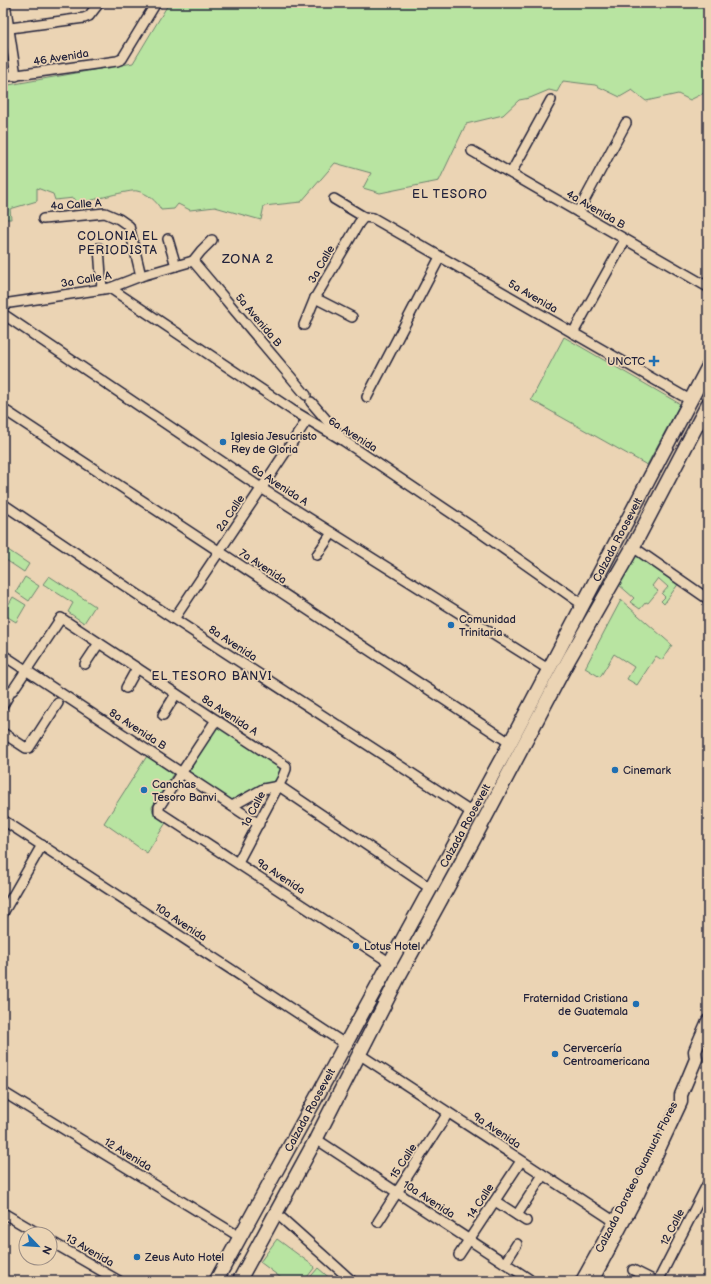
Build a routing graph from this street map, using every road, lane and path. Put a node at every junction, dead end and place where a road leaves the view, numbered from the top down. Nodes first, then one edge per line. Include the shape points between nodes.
1 (5, 3) edge
2 (99, 3) edge
3 (156, 3) edge
4 (6, 28) edge
5 (16, 76) junction
6 (3, 77) edge
7 (551, 100) dead end
8 (626, 123) dead end
9 (472, 151) dead end
10 (511, 173) junction
11 (334, 199) dead end
12 (578, 212) junction
13 (364, 217) junction
14 (43, 219) dead end
15 (168, 239) dead end
16 (212, 240) dead end
17 (625, 240) junction
18 (99, 248) dead end
19 (440, 257) junction
20 (193, 261) junction
21 (176, 266) junction
22 (141, 276) junction
23 (708, 287) edge
24 (106, 289) junction
25 (315, 298) junction
26 (3, 304) edge
27 (3, 314) edge
28 (352, 317) dead end
29 (304, 325) dead end
30 (573, 333) junction
31 (708, 367) edge
32 (708, 382) edge
33 (367, 397) dead end
34 (690, 400) junction
35 (708, 404) edge
36 (3, 409) edge
37 (307, 420) junction
38 (344, 441) junction
39 (261, 488) junction
40 (3, 504) edge
41 (332, 533) junction
42 (633, 547) junction
43 (219, 551) junction
44 (317, 555) dead end
45 (708, 599) edge
46 (582, 604) junction
47 (174, 619) junction
48 (100, 643) junction
49 (3, 656) edge
50 (569, 659) junction
51 (85, 664) dead end
52 (137, 668) junction
53 (26, 670) junction
54 (548, 670) junction
55 (126, 688) dead end
56 (176, 694) junction
57 (58, 703) dead end
58 (3, 705) edge
59 (163, 716) dead end
60 (216, 720) junction
61 (3, 733) edge
62 (510, 743) junction
63 (286, 766) joint
64 (182, 773) junction
65 (278, 786) junction
66 (232, 806) junction
67 (471, 812) junction
68 (3, 820) edge
69 (259, 824) junction
70 (463, 828) junction
71 (42, 845) junction
72 (238, 862) junction
73 (430, 888) junction
74 (444, 894) junction
75 (3, 914) edge
76 (389, 962) junction
77 (398, 978) junction
78 (708, 1021) edge
79 (708, 1040) edge
80 (345, 1044) junction
81 (359, 1054) junction
82 (696, 1059) junction
83 (3, 1092) edge
84 (448, 1112) junction
85 (316, 1139) junction
86 (521, 1161) junction
87 (543, 1175) junction
88 (708, 1183) edge
89 (397, 1192) junction
90 (495, 1200) junction
91 (699, 1201) junction
92 (708, 1205) edge
93 (3, 1213) edge
94 (276, 1213) junction
95 (517, 1215) junction
96 (526, 1221) dead end
97 (378, 1222) dead end
98 (617, 1224) junction
99 (25, 1226) edge
100 (240, 1237) junction
101 (469, 1240) junction
102 (517, 1244) dead end
103 (58, 1246) edge
104 (459, 1255) dead end
105 (505, 1263) junction
106 (633, 1270) dead end
107 (528, 1279) dead end
108 (119, 1281) edge
109 (216, 1281) edge
110 (239, 1281) edge
111 (352, 1281) edge
112 (582, 1281) edge
113 (592, 1281) edge
114 (655, 1281) edge
115 (658, 1281) edge

1 - 4 street
2 - 4 street via 89,16 84,18
3 - 5 street, 46 Avenida via 122,58 117,61
4 - 5 street
5 - 6 street, 46 Avenida
7 - 10 street
8 - 12 street
9 - 10 street, 4a Avenida B
10 - 12 street, 4a Avenida B
11 - 13 street, 5a Avenida
12 - 17 street, 4a Avenida B
13 - 19 street, 5a Avenida via 373,218
13 - 25 street, 3a Calle
14 - 22 street, 4a Calle A via 105,213 112,215 129,226
15 - 21 street
16 - 20 street
17 - 23 street, 4a Avenida B
17 - 30 street
18 - 24 street
19 - 30 street, 5a Avenida
19 - 33 street
20 - 21 street, 3a Calle A
20 - 38 street, 5a Avenida B
21 - 22 street, 3a Calle A
22 - 24 street, 3a Calle A
24 - 26 street, 3a Calle A
24 - 37 street, 6a Avenida
25 - 28 street
25 - 29 street, 3a Calle
27 - 39 street, 6a Avenida A
30 - 34 street, 5a Avenida
31 - 34 highway, Calzada Roosevelt
32 - 42 highway via 629,530 627,540
34 - 46 highway, Calzada Roosevelt
35 - 42 highway, Calzada Roosevelt
36 - 43 street, 7a Avenida
37 - 38 street, 6a Avenida
37 - 39 street, 2a Calle
38 - 46 street, 6a Avenida
39 - 41 street, 6a Avenida A
39 - 43 street, 2a Calle
40 - 47 street, 8a Avenida
41 - 44 street
41 - 54 street, 6a Avenida A
42 - 45 street
42 - 50 highway, Calzada Roosevelt
43 - 47 street, 2a Calle
43 - 62 street, 7a Avenida
46 - 50 highway via 586,615 572,642
46 - 54 highway, Calzada Roosevelt
47 - 67 street, 8a Avenida
48 - 51 street
48 - 52 street, 8a Avenida A
48 - 53 street, 8a Avenida A via 60,618
49 - 53 street, 8a Avenida B
50 - 74 highway, Calzada Roosevelt
52 - 55 street
52 - 56 street, 8a Avenida A
53 - 58 street
53 - 64 street, 8a Avenida B
54 - 62 highway, Calzada Roosevelt
56 - 59 street
56 - 60 street, 8a Avenida A
57 - 61 street via 29,748
60 - 63 street, 8a Avenida A
60 - 64 street
62 - 67 highway, Calzada Roosevelt
63 - 65 street, 1a Calle
64 - 66 street, 8a Avenida B
64 - 72 street, 9a Avenida via 158,812
65 - 66 street via 264,789
65 - 69 street, 1a Calle
65 - 73 street
66 - 69 street, 8a Avenida B
67 - 70 highway, Calzada Roosevelt
68 - 71 street, 10a Avenida
69 - 72 street, 1a Calle
70 - 73 highway, Calzada Roosevelt
70 - 74 highway via 460,845 438,885
71 - 75 street
71 - 80 street, 10a Avenida
72 - 76 street, 9a Avenida
73 - 76 highway, Calzada Roosevelt
73 - 77 highway via 435,893 434,900 401,962
74 - 77 highway, Calzada Roosevelt
76 - 80 highway, Calzada Roosevelt
77 - 81 highway, Calzada Roosevelt
78 - 82 main road, Calzada Doroteo Guamuch Flores via 695,1051
79 - 82 main road, Calzada Doroteo Guamuch Flores via 702,1054
80 - 100 highway, Calzada Roosevelt
81 - 84 street, 9a Avenida
81 - 85 highway, Calzada Roosevelt
82 - 98 main road, Calzada Doroteo Guamuch Flores via 681,1095 681,1102
83 - 100 street, 12 Avenida
84 - 86 street, 9a Avenida
84 - 89 street, 15 Calle
85 - 89 street, 10a Avenida
85 - 94 highway, Calzada Roosevelt
86 - 87 street, 9a Avenida
86 - 90 street, 14 Calle
87 - 95 street
87 - 98 street, 9a Avenida
88 - 91 street, 12 Calle
89 - 97 street, 15 Calle
89 - 101 street, 10a Avenida
90 - 95 street
90 - 101 street, 14 Calle
91 - 92 street
91 - 115 street, 12 Calle
93 - 99 street
94 - 110 highway, Calzada Roosevelt
94 - 111 street
95 - 96 street
98 - 112 main road, Calzada Doroteo Guamuch Flores
98 - 113 main road, Calzada Doroteo Guamuch Flores
100 - 109 highway, Calzada Roosevelt
101 - 104 street, 14 Calle
101 - 105 street, 10a Avenida
102 - 105 street
103 - 108 street, 13 Avenida
105 - 107 street, 10a Avenida
106 - 114 street

